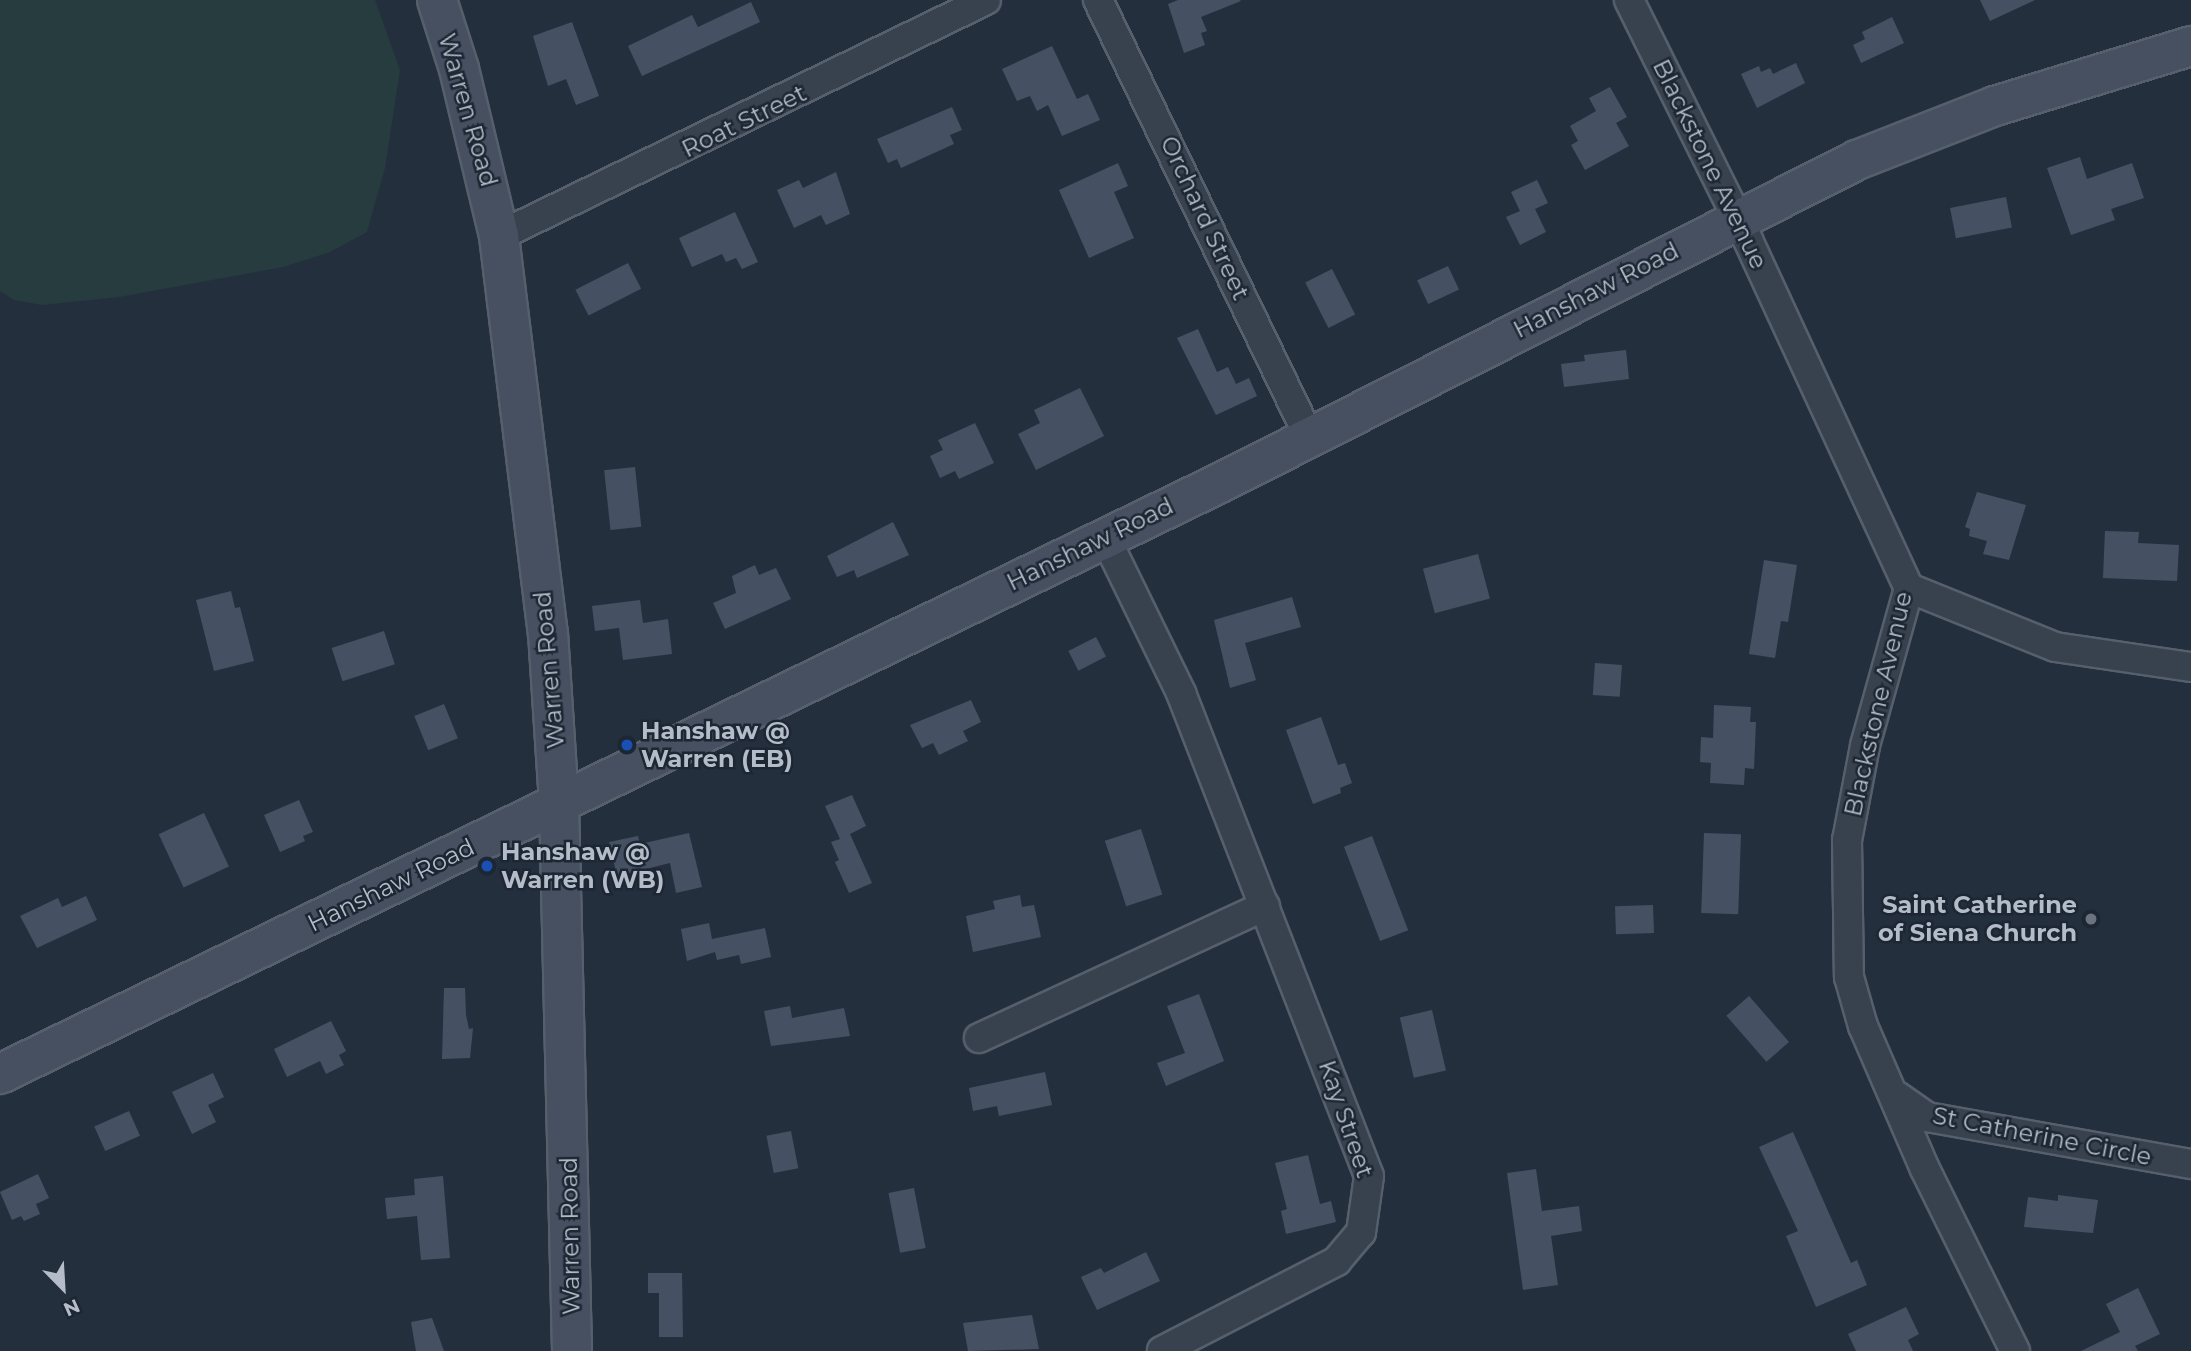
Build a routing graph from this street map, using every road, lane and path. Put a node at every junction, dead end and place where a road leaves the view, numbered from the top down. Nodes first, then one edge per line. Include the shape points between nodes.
1 (437, 0) edge
2 (986, 0) edge
3 (1098, 0) edge
4 (1629, 0) edge
5 (2191, 46) edge
6 (1737, 218) junction
7 (499, 236) junction
8 (1309, 437) junction
9 (1105, 537) junction
10 (1909, 588) junction
11 (2191, 667) edge
12 (559, 803) junction
13 (1265, 906) junction
14 (979, 1038) dead end
15 (0, 1074) edge
16 (1897, 1096) junction
17 (2191, 1164) edge
18 (572, 1351) edge
19 (1162, 1351) edge
20 (2015, 1351) edge

1 - 7 street, Warren Road via 459,69
2 - 7 street, Roat Street
3 - 8 street, Orchard Street
4 - 6 street, Blackstone Avenue
5 - 6 street, Hanshaw Road via 1932,128
6 - 8 street, Hanshaw Road
6 - 10 street, Blackstone Avenue
7 - 12 street, Warren Road via 538,532
8 - 9 street, Hanshaw Road
9 - 12 street, Hanshaw Road
9 - 13 street, Kay Street via 1181,693
10 - 11 street via 2055,648
10 - 16 street, Blackstone Avenue via 1865,746 1845,879 1849,977 1863,1026
12 - 15 street, Hanshaw Road
12 - 18 street, Warren Road
13 - 14 street
13 - 19 street, Kay Street via 1364,1158 1369,1177 1367,1214 1351,1248 1322,1272
16 - 17 street, St Catherine Circle via 1927,1117
16 - 20 street, Blackstone Avenue via 1925,1169

